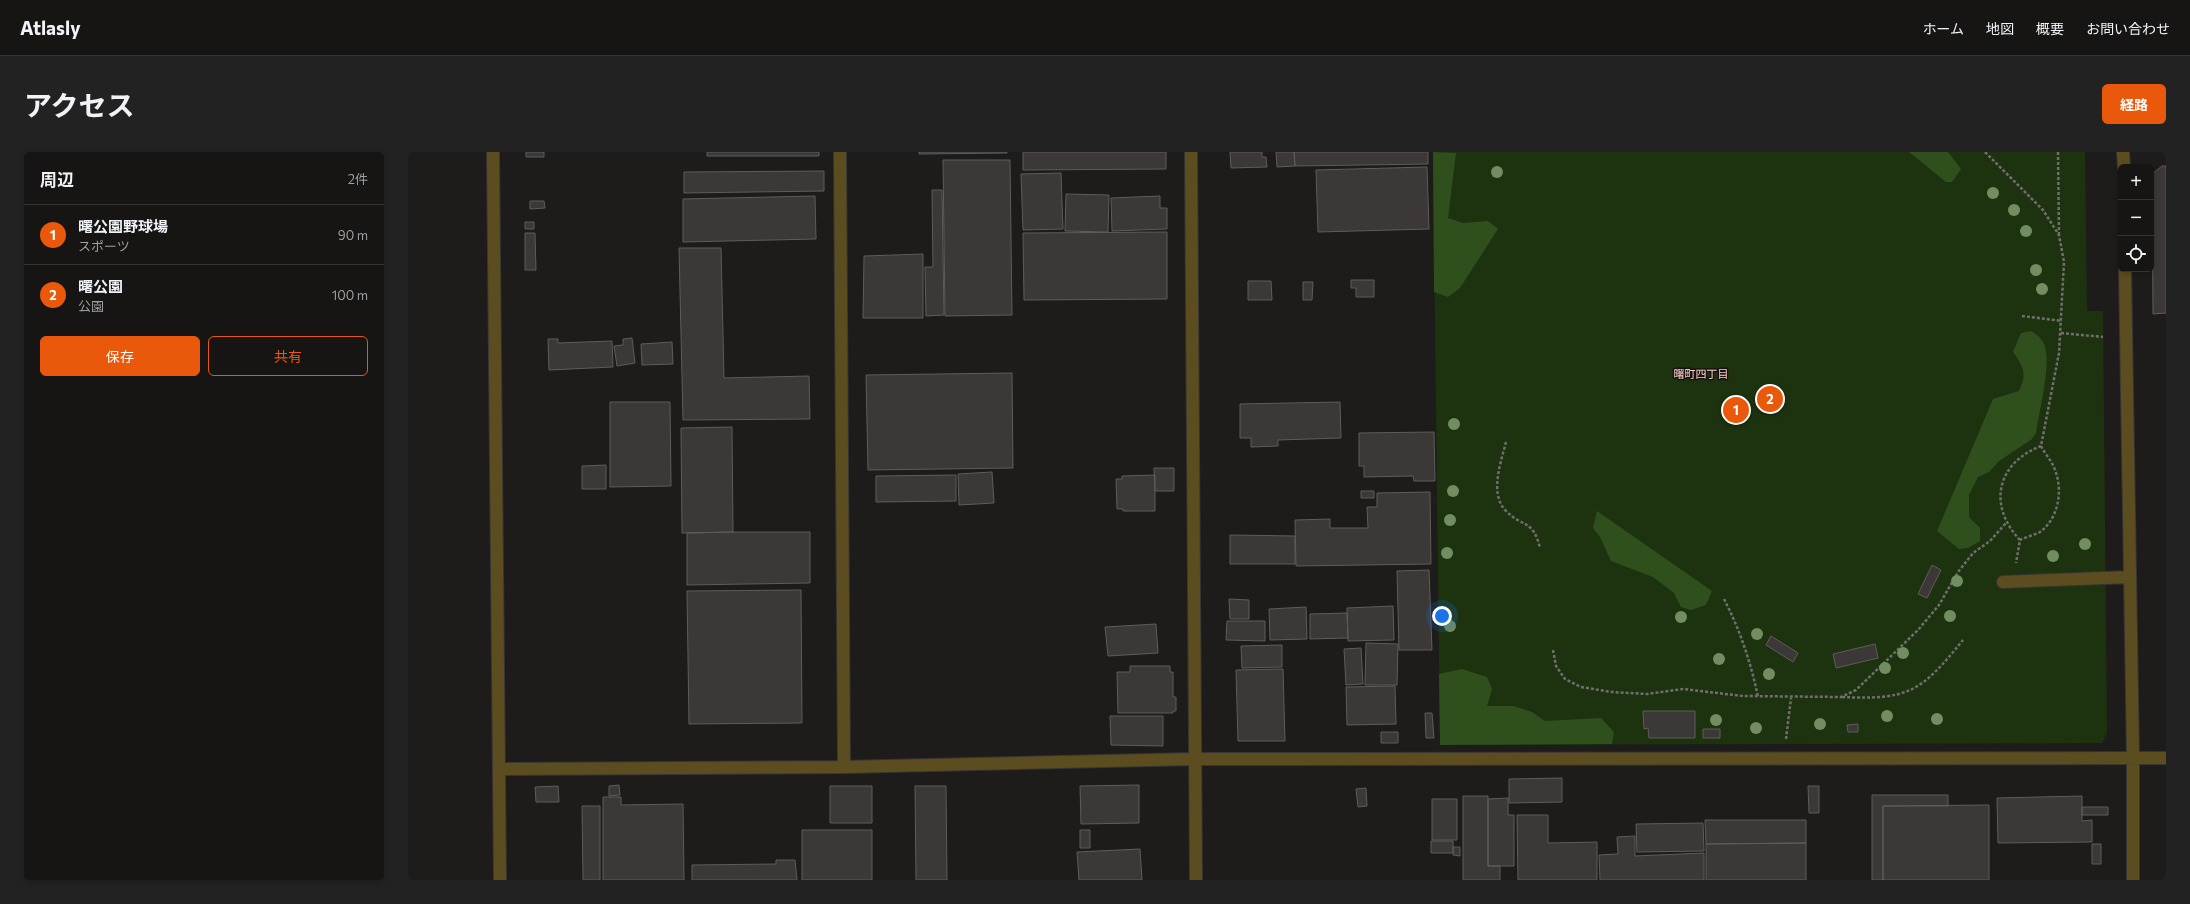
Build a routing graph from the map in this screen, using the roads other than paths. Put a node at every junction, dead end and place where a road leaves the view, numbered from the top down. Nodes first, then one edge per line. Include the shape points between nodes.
1 (493, 152) edge
2 (840, 152) edge
3 (1191, 152) edge
4 (2124, 152) edge
5 (2124, 164) edge
6 (2125, 272) edge
7 (2130, 577) junction
8 (2003, 582) dead end
9 (2133, 758) junction
10 (2166, 758) edge
11 (1194, 759) junction
12 (844, 767) junction
13 (499, 770) junction
14 (500, 880) edge
15 (1196, 880) edge
16 (2133, 880) edge

1 - 13 street
2 - 12 street
3 - 11 street
4 - 5 street
6 - 7 street
7 - 8 street
7 - 9 street
9 - 10 street
9 - 11 street
9 - 16 street
11 - 12 street
11 - 15 street
12 - 13 street
13 - 14 street

